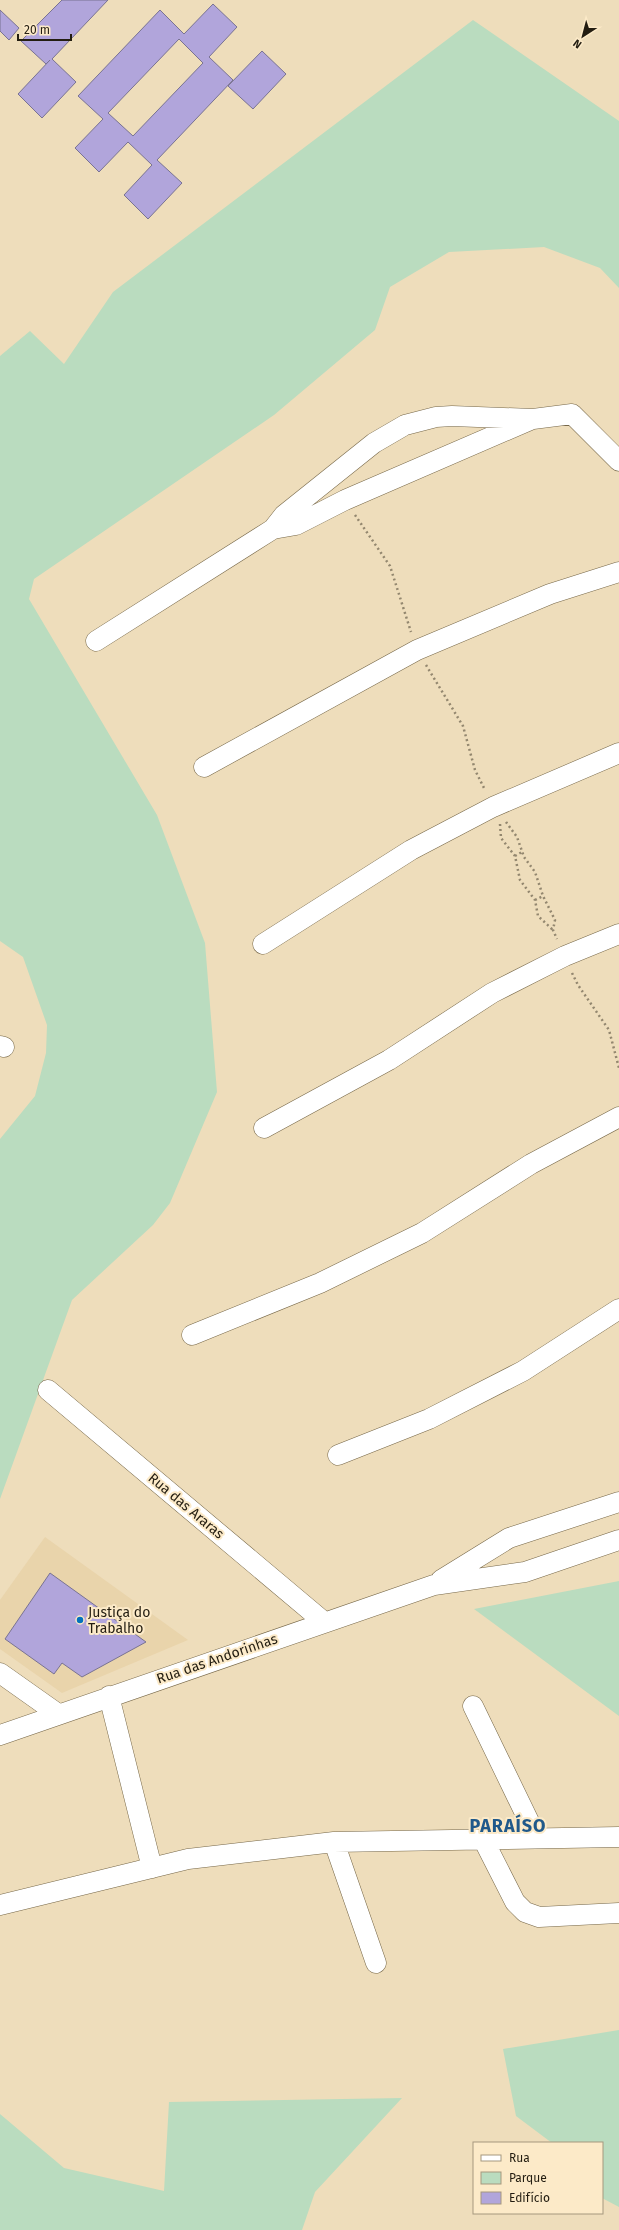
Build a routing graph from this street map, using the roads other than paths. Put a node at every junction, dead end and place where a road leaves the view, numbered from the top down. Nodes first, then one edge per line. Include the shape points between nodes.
1 (533, 419) junction
2 (619, 461) edge
3 (273, 529) junction
4 (619, 572) edge
5 (96, 641) dead end
6 (619, 753) edge
7 (204, 766) dead end
8 (619, 934) edge
9 (263, 944) dead end
10 (619, 1117) edge
11 (264, 1128) dead end
12 (619, 1309) edge
13 (192, 1335) dead end
14 (48, 1390) dead end
15 (338, 1455) dead end
16 (619, 1502) edge
17 (619, 1540) edge
18 (434, 1585) junction
19 (324, 1622) junction
20 (0, 1673) edge
21 (109, 1696) junction
22 (473, 1706) dead end
23 (58, 1714) junction
24 (0, 1735) edge
25 (619, 1837) edge
26 (537, 1838) junction
27 (483, 1839) junction
28 (334, 1842) junction
29 (152, 1868) junction
30 (0, 1905) edge
31 (619, 1913) edge
32 (376, 1963) dead end

1 - 2 street via 572,414
1 - 3 street via 345,500 296,525
1 - 3 street via 452,416 436,417 405,425 374,443 284,515
3 - 5 street
4 - 7 street via 550,594 417,650
6 - 9 street via 493,807 412,850
8 - 11 street via 564,956 492,992 389,1060
10 - 13 street via 531,1164 422,1233 320,1283
12 - 15 street via 523,1371 429,1419
14 - 19 street, Rua das Araras
16 - 18 street via 509,1538
17 - 18 street via 524,1572
18 - 19 street, Rua das Andorinhas
19 - 21 street, Rua das Andorinhas
20 - 23 street
21 - 23 street, Rua das Andorinhas
21 - 29 street
22 - 26 street
23 - 24 street, Rua das Andorinhas
25 - 26 street
26 - 27 street
27 - 28 street
27 - 31 street via 515,1902 526,1912 539,1917
28 - 29 street via 188,1859
28 - 32 street
29 - 30 street

